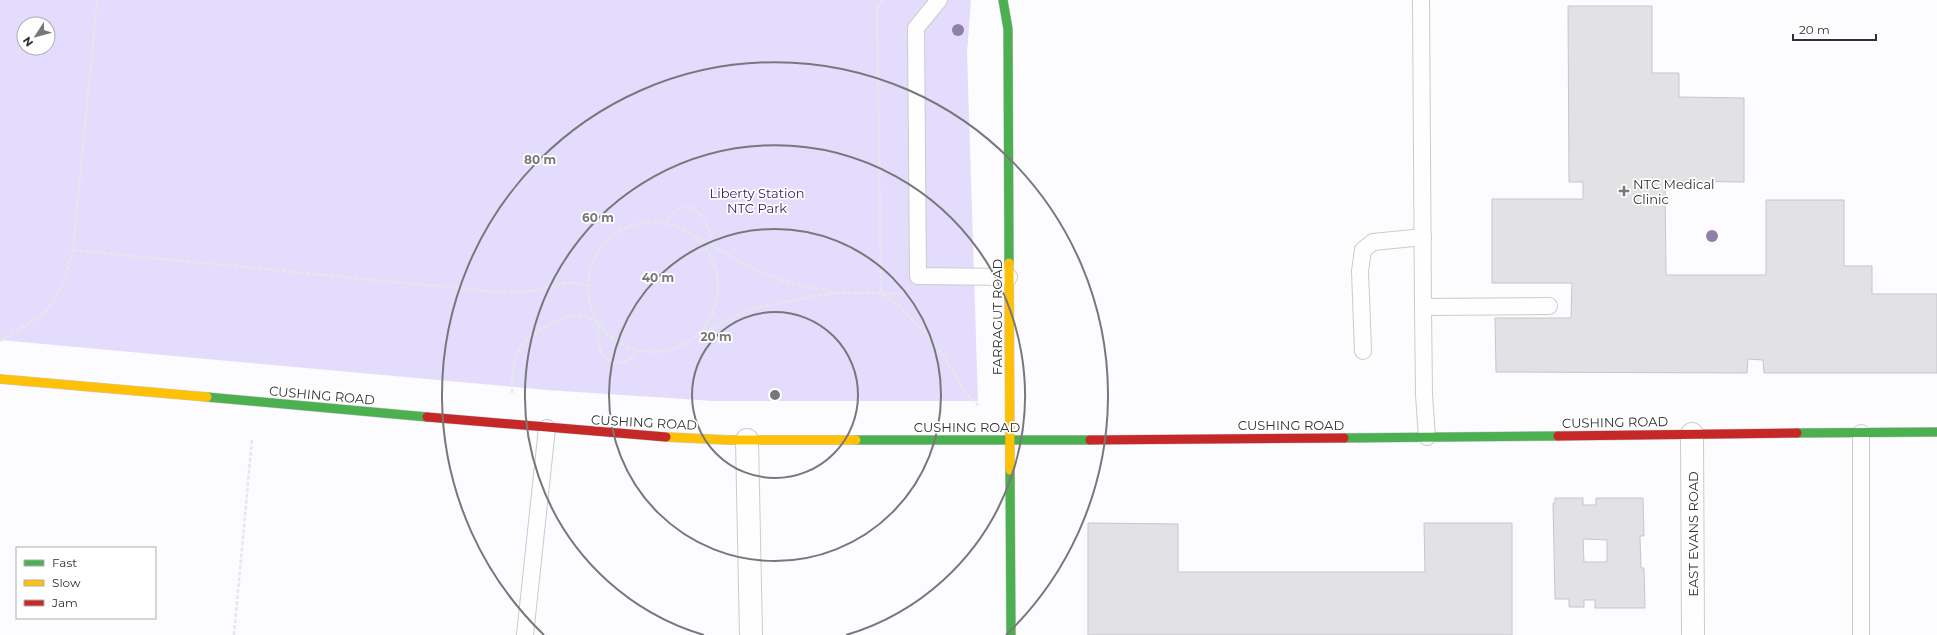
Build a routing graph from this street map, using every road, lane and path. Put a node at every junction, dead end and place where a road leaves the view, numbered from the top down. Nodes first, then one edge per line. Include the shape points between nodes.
1 (97, 0) edge
2 (882, 0) edge
3 (939, 0) edge
4 (1003, 0) edge
5 (1421, 0) edge
6 (666, 223) junction
7 (690, 233) junction
8 (1423, 237) junction
9 (710, 244) junction
10 (73, 250) junction
11 (1009, 277) junction
12 (588, 286) junction
13 (834, 293) junction
14 (881, 293) junction
15 (905, 294) dead end
16 (1549, 306) dead end
17 (1423, 307) junction
18 (599, 324) junction
19 (693, 340) junction
20 (0, 341) edge
21 (638, 351) junction
22 (1363, 351) dead end
23 (0, 379) edge
24 (512, 393) dead end
25 (978, 405) dead end
26 (547, 428) junction
27 (1937, 432) edge
28 (1861, 433) junction
29 (1692, 434) junction
30 (1427, 437) junction
31 (252, 439) dead end
32 (747, 440) junction
33 (1010, 441) junction
34 (234, 635) edge
35 (525, 635) edge
36 (751, 635) edge
37 (1011, 635) edge
38 (1693, 635) edge
39 (1861, 635) edge

1 - 10 path
2 - 14 path via 877,9
3 - 11 lane via 916,28 918,276
4 - 11 street, FARRAGUT ROAD via 1008,29
5 - 8 lane
6 - 7 path
6 - 9 path via 672,214 688,206 702,215 709,225
6 - 12 path via 635,224 610,238 600,249 592,265
7 - 9 path
7 - 19 path via 708,252 715,265 719,288 711,319
8 - 17 lane
8 - 22 lane via 1373,242 1363,250 1360,271
9 - 13 path via 760,273
10 - 12 path via 496,292 524,293 568,282
10 - 20 path via 64,283 45,313
11 - 33 street, FARRAGUT ROAD
12 - 18 path via 591,308
13 - 14 path
13 - 19 path via 742,312
14 - 15 path
14 - 25 path via 919,326 944,356 965,392
16 - 17 lane
17 - 30 lane
18 - 21 path via 620,344
18 - 21 path via 598,340 605,358 612,363 632,359
18 - 24 path via 585,316 569,318 547,325 523,344 514,363
19 - 21 path via 663,352
23 - 26 street, CUSHING ROAD
26 - 32 street, CUSHING ROAD via 627,435
26 - 35 lane
27 - 28 street, CUSHING ROAD
28 - 29 street, CUSHING ROAD
28 - 39 lane
29 - 30 street, CUSHING ROAD
29 - 38 street, EAST EVANS ROAD
30 - 33 street, CUSHING ROAD
31 - 34 path
32 - 33 street, CUSHING ROAD
32 - 36 street
33 - 37 street, FARRAGUT ROAD

